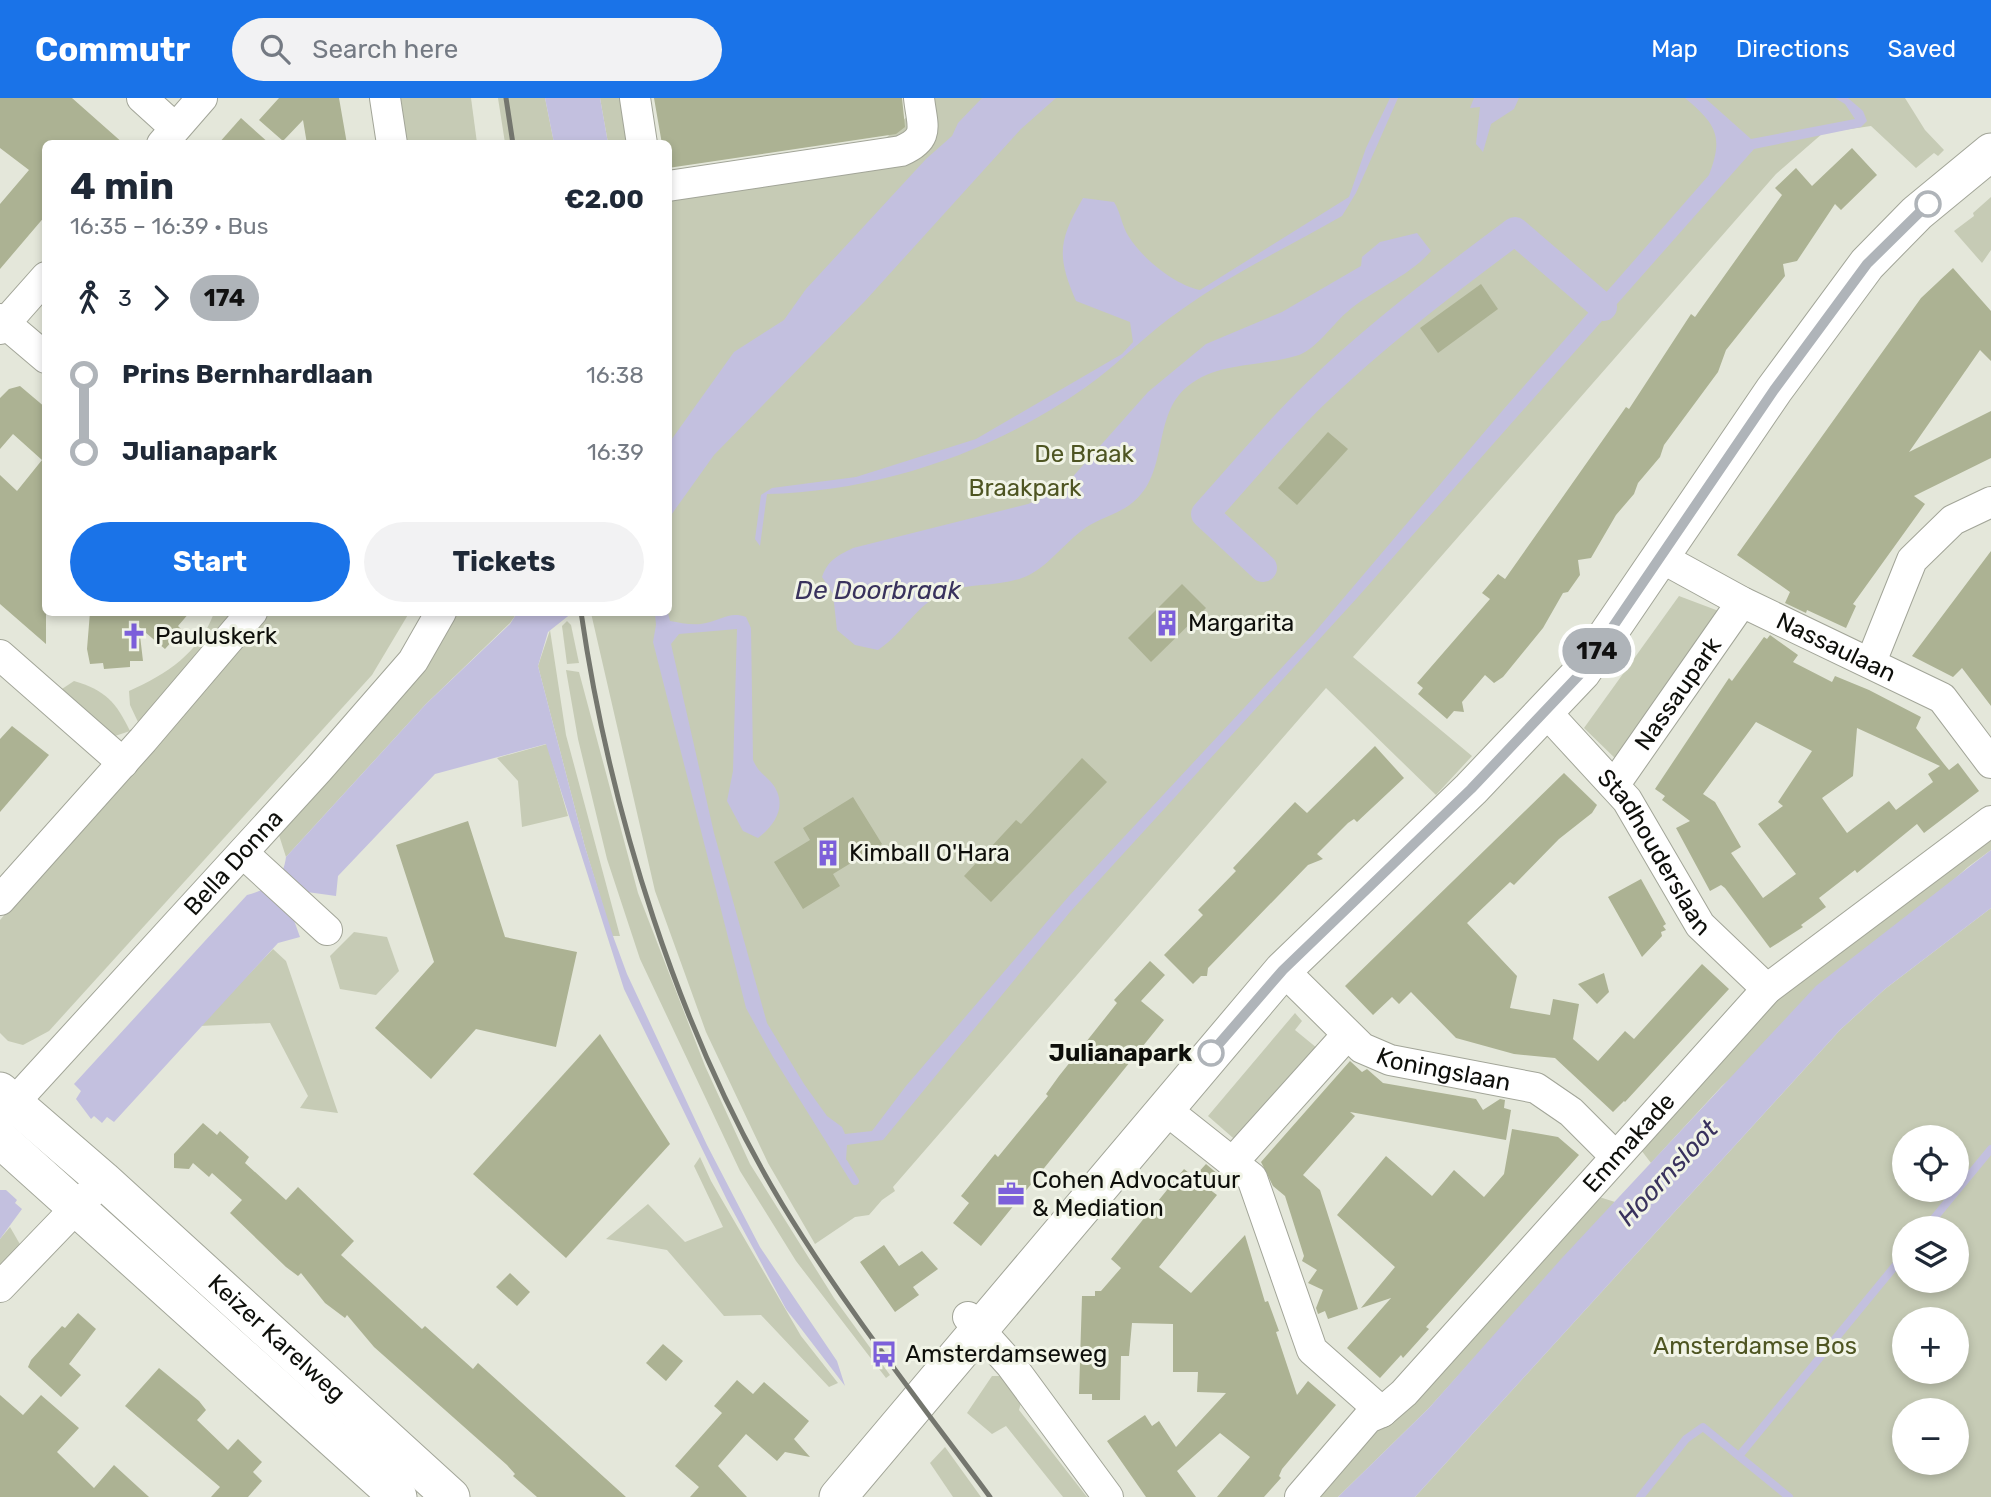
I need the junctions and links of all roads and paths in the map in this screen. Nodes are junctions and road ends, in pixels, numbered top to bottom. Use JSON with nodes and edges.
{"nodes":[{"id":1,"x":142,"y":98,"type":"edge"},
{"id":2,"x":202,"y":98,"type":"edge"},
{"id":3,"x":385,"y":98,"type":"edge"},
{"id":4,"x":635,"y":98,"type":"edge"},
{"id":5,"x":919,"y":98,"type":"edge"},
{"id":6,"x":169,"y":136,"type":"edge"},
{"id":7,"x":391,"y":140,"type":"edge"},
{"id":8,"x":641,"y":140,"type":"edge"},
{"id":9,"x":1991,"y":152,"type":"edge"},
{"id":10,"x":672,"y":185,"type":"edge"},
{"id":11,"x":42,"y":281,"type":"edge"},
{"id":12,"x":2,"y":324,"type":"edge"},
{"id":13,"x":42,"y":355,"type":"edge"},
{"id":14,"x":1991,"y":502,"type":"edge"},
{"id":15,"x":1660,"y":557,"type":"junction"},
{"id":16,"x":1742,"y":602,"type":"junction"},
{"id":17,"x":248,"y":616,"type":"edge"},
{"id":18,"x":439,"y":616,"type":"edge"},
{"id":19,"x":0,"y":655,"type":"edge"},
{"id":20,"x":1871,"y":663,"type":"junction"},
{"id":21,"x":1546,"y":712,"type":"junction"},
{"id":22,"x":123,"y":763,"type":"junction"},
{"id":23,"x":1991,"y":763,"type":"edge"},
{"id":24,"x":1615,"y":784,"type":"junction"},
{"id":25,"x":1991,"y":821,"type":"edge"},
{"id":26,"x":243,"y":853,"type":"junction"},
{"id":27,"x":0,"y":900,"type":"edge"},
{"id":28,"x":319,"y":923,"type":"dead end"},
{"id":29,"x":1283,"y":970,"type":"junction"},
{"id":30,"x":1767,"y":989,"type":"junction"},
{"id":31,"x":1347,"y":1035,"type":"junction"},
{"id":32,"x":5,"y":1104,"type":"edge"},
{"id":33,"x":1165,"y":1110,"type":"junction"},
{"id":34,"x":0,"y":1139,"type":"edge"},
{"id":35,"x":1614,"y":1155,"type":"junction"},
{"id":36,"x":1232,"y":1163,"type":"junction"},
{"id":37,"x":103,"y":1180,"type":"junction"},
{"id":38,"x":76,"y":1206,"type":"junction"},
{"id":39,"x":0,"y":1287,"type":"edge"},
{"id":40,"x":975,"y":1323,"type":"junction"},
{"id":41,"x":1382,"y":1412,"type":"junction"},
{"id":42,"x":398,"y":1497,"type":"edge"},
{"id":43,"x":451,"y":1497,"type":"edge"},
{"id":44,"x":838,"y":1497,"type":"edge"},
{"id":45,"x":1108,"y":1497,"type":"edge"},
{"id":46,"x":1300,"y":1497,"type":"edge"}],
"edges":[{"from":1,"to":6,"type":"street"},
{"from":2,"to":6,"type":"street"},
{"from":3,"to":7,"type":"street"},
{"from":4,"to":8,"type":"street"},
{"from":5,"to":10,"type":"street"},
{"from":9,"to":15,"type":"main road"},
{"from":11,"to":12,"type":"street"},
{"from":12,"to":13,"type":"street"},
{"from":14,"to":20,"type":"street"},
{"from":15,"to":16,"type":"street","name":"Nassaulaan"},
{"from":15,"to":21,"type":"main road"},
{"from":16,"to":20,"type":"street","name":"Nassaulaan"},
{"from":16,"to":24,"type":"street","name":"Nassaupark"},
{"from":17,"to":22,"type":"street"},
{"from":18,"to":26,"type":"street","name":"Bella Donna"},
{"from":19,"to":22,"type":"street"},
{"from":20,"to":23,"type":"street","name":"Nassaulaan"},
{"from":21,"to":24,"type":"street","name":"Stadhouderslaan"},
{"from":21,"to":29,"type":"main road"},
{"from":22,"to":27,"type":"street"},
{"from":24,"to":30,"type":"street","name":"Stadhouderslaan"},
{"from":25,"to":30,"type":"street","name":"Emmakade"},
{"from":26,"to":28,"type":"street"},
{"from":26,"to":32,"type":"street","name":"Bella Donna"},
{"from":29,"to":31,"type":"street","name":"Koningslaan"},
{"from":29,"to":33,"type":"main road"},
{"from":30,"to":35,"type":"street","name":"Emmakade"},
{"from":31,"to":35,"type":"street","name":"Koningslaan"},
{"from":31,"to":36,"type":"street"},
{"from":32,"to":37,"type":"main road","name":"Keizer Karelweg"},
{"from":33,"to":36,"type":"street"},
{"from":33,"to":40,"type":"main road"},
{"from":34,"to":38,"type":"main road","name":"Keizer Karelweg"},
{"from":35,"to":41,"type":"street","name":"Emmakade"},
{"from":36,"to":41,"type":"street"},
{"from":37,"to":38,"type":"street"},
{"from":37,"to":43,"type":"main road","name":"Keizer Karelweg"},
{"from":38,"to":39,"type":"street"},
{"from":38,"to":42,"type":"main road","name":"Keizer Karelweg"},
{"from":40,"to":44,"type":"main road"},
{"from":40,"to":45,"type":"street"},
{"from":41,"to":46,"type":"street","name":"Emmakade"}]}
